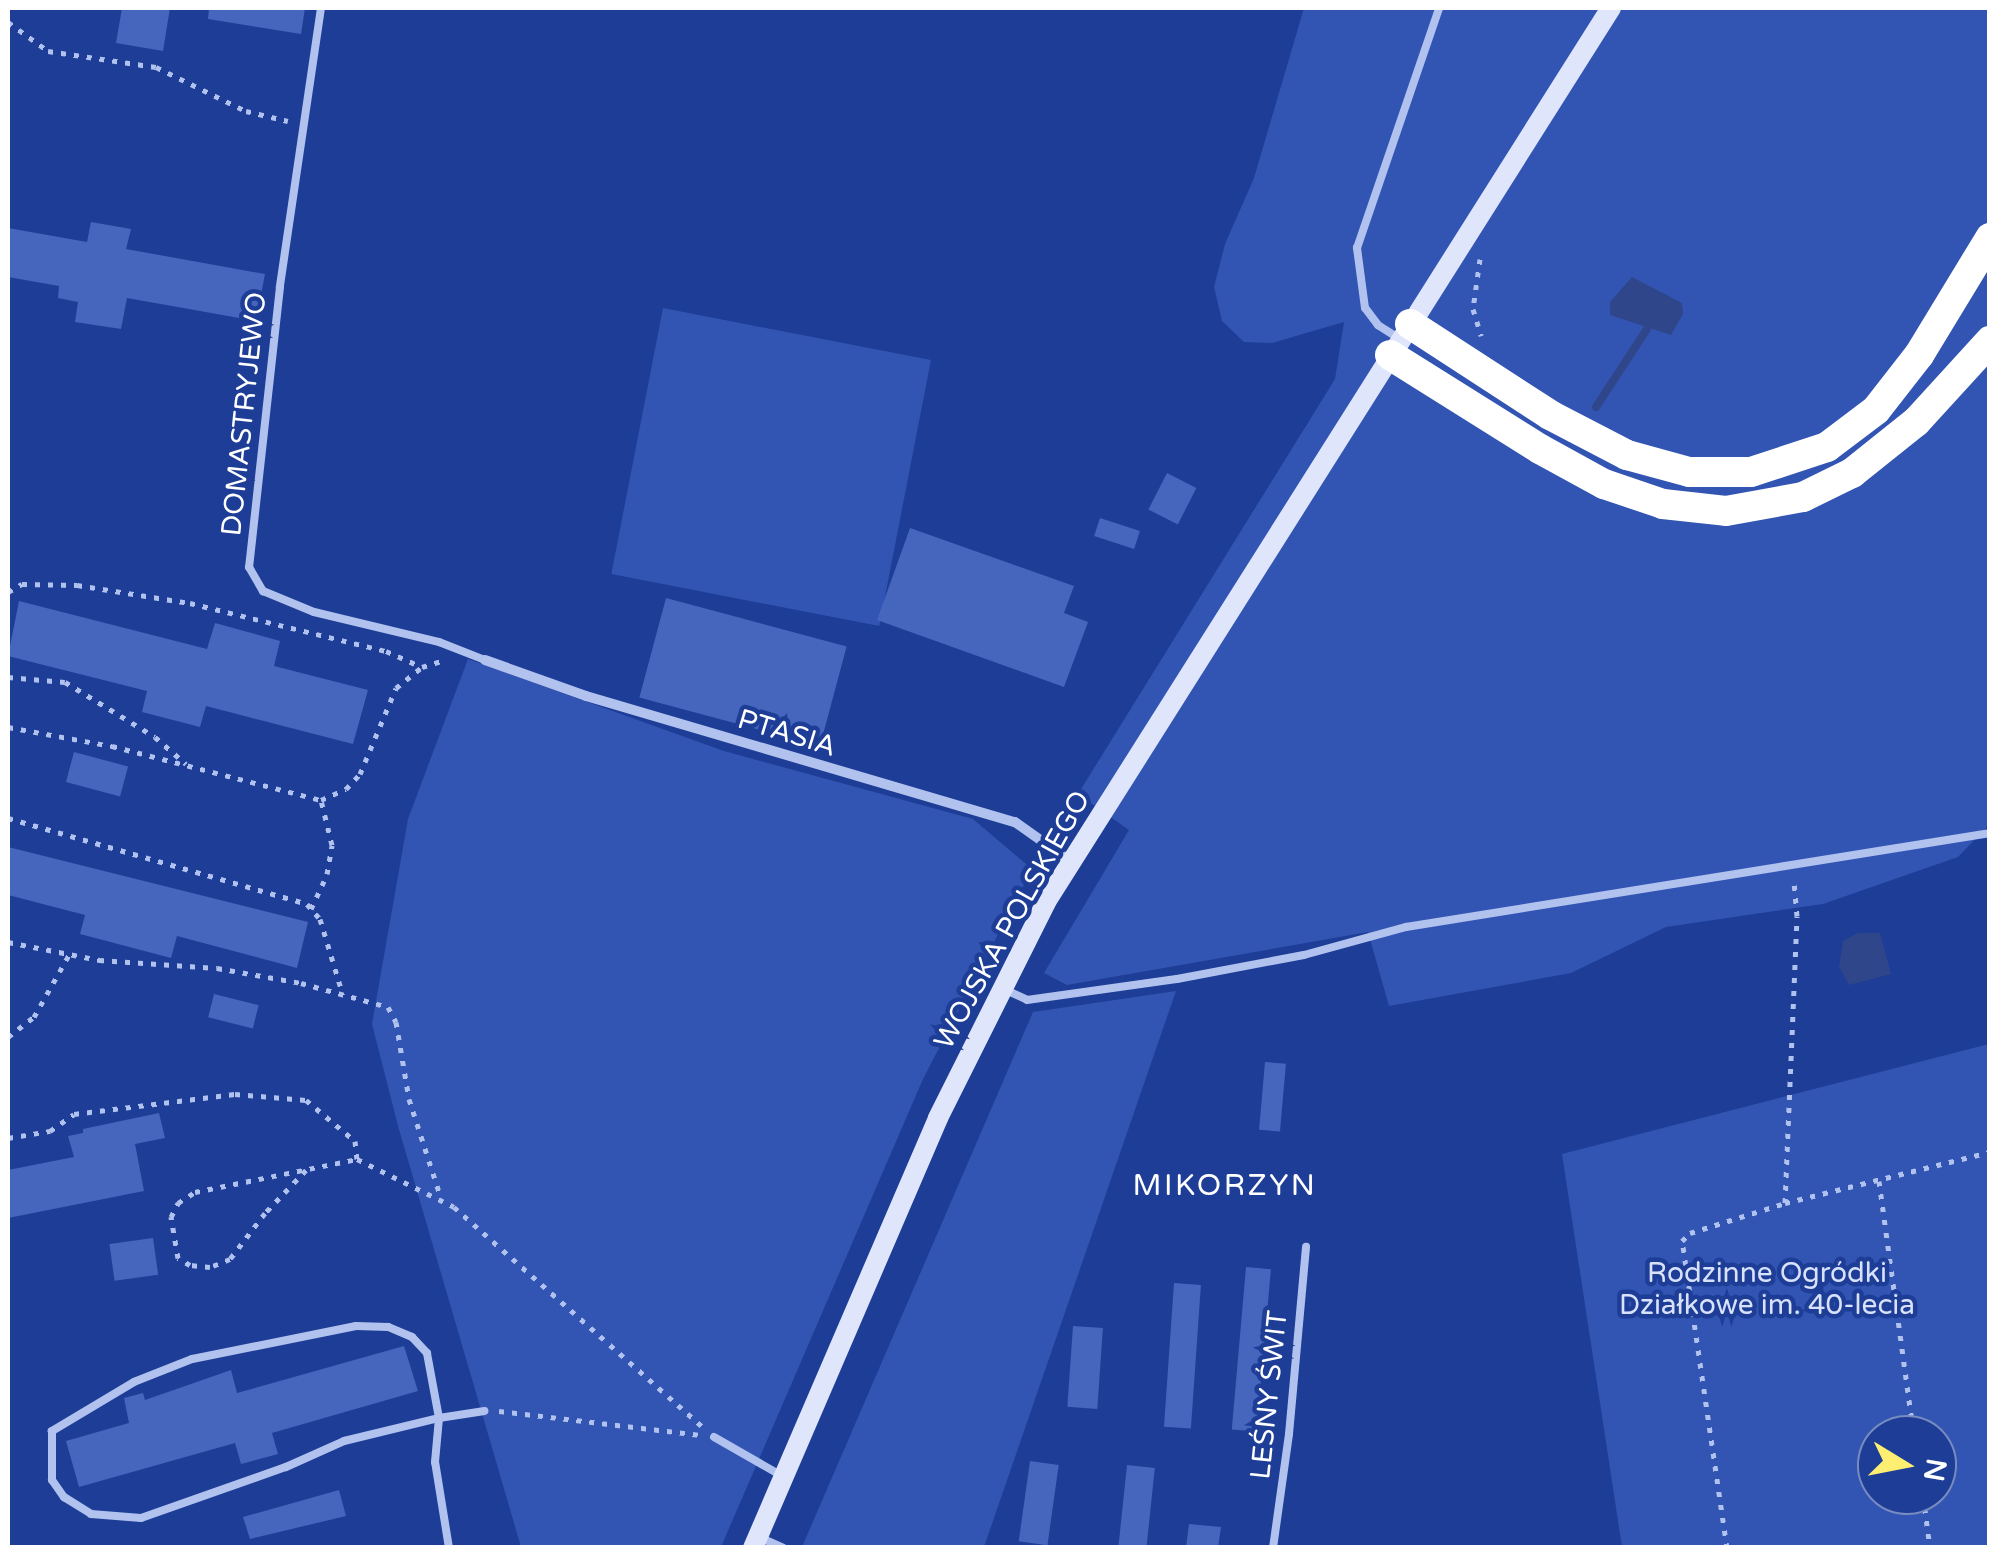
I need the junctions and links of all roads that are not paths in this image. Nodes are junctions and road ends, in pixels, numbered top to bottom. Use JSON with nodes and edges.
{"nodes":[{"id":1,"x":321,"y":8,"type":"edge"},
{"id":2,"x":1438,"y":8,"type":"edge"},
{"id":3,"x":1611,"y":8,"type":"edge"},
{"id":4,"x":1990,"y":238,"type":"edge"},
{"id":5,"x":1400,"y":339,"type":"junction"},
{"id":6,"x":1990,"y":341,"type":"edge"},
{"id":7,"x":485,"y":660,"type":"joint"},
{"id":8,"x":1990,"y":833,"type":"edge"},
{"id":9,"x":1070,"y":861,"type":"junction"},
{"id":10,"x":1000,"y":987,"type":"junction"},
{"id":11,"x":1306,"y":1247,"type":"dead end"},
{"id":12,"x":484,"y":1411,"type":"road end"},
{"id":13,"x":439,"y":1418,"type":"junction"},
{"id":14,"x":714,"y":1437,"type":"road end"},
{"id":15,"x":782,"y":1476,"type":"junction"},
{"id":16,"x":755,"y":1542,"type":"edge"},
{"id":17,"x":449,"y":1548,"type":"edge"},
{"id":18,"x":783,"y":1548,"type":"edge"},
{"id":19,"x":1273,"y":1548,"type":"edge"}],
"edges":[{"from":1,"to":7,"type":"lane","name":"DOMASTRYJEWO"},
{"from":2,"to":5,"type":"lane"},
{"from":3,"to":5,"type":"street","name":"WOJSKA POLSKIEGO"},
{"from":4,"to":5,"type":"highway"},
{"from":5,"to":6,"type":"highway"},
{"from":5,"to":9,"type":"street","name":"WOJSKA POLSKIEGO"},
{"from":7,"to":9,"type":"street","name":"PTASIA"},
{"from":8,"to":10,"type":"lane"},
{"from":9,"to":10,"type":"street","name":"WOJSKA POLSKIEGO"},
{"from":10,"to":15,"type":"street","name":"WOJSKA POLSKIEGO"},
{"from":11,"to":19,"type":"lane","name":"LEŚNY ŚWIT"},
{"from":12,"to":13,"type":"lane"},
{"from":13,"to":13,"type":"lane"},
{"from":13,"to":17,"type":"lane"},
{"from":14,"to":15,"type":"lane"},
{"from":15,"to":16,"type":"street","name":"WOJSKA POLSKIEGO"},
{"from":16,"to":18,"type":"lane"}]}
